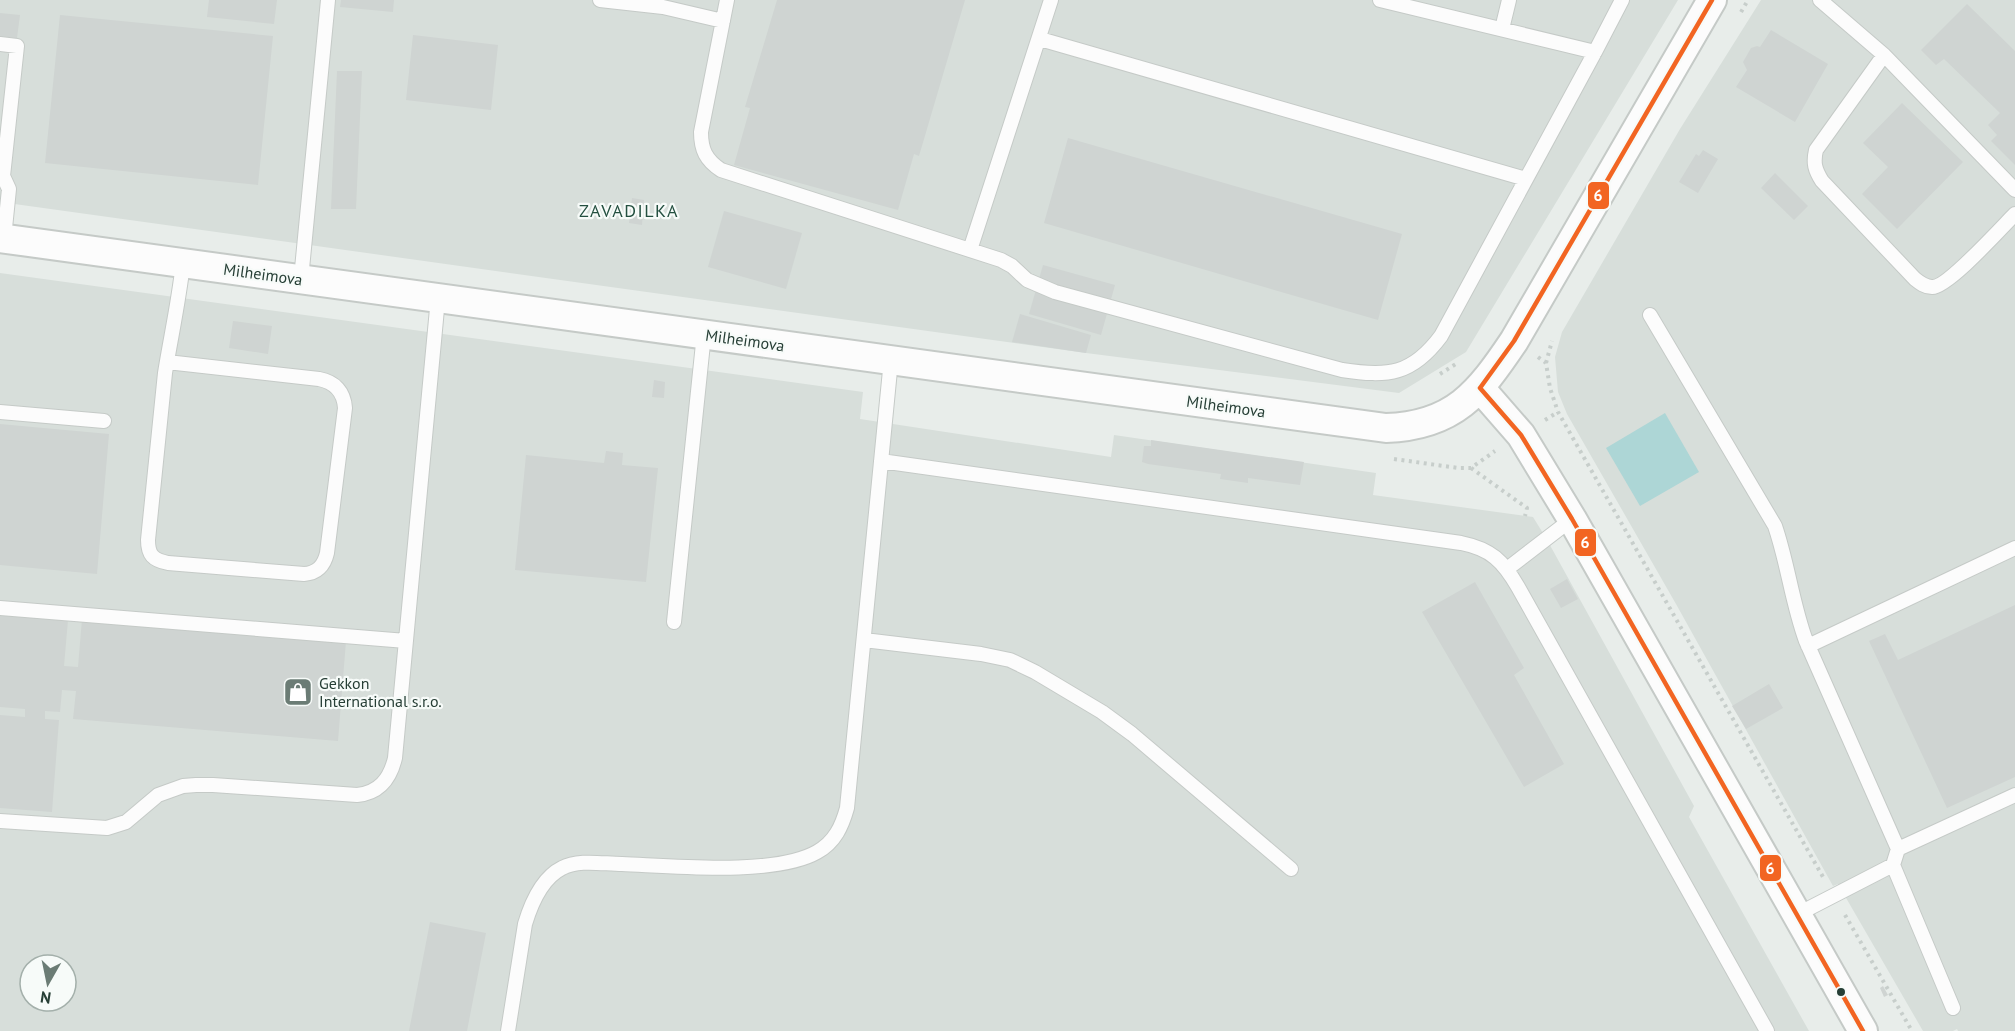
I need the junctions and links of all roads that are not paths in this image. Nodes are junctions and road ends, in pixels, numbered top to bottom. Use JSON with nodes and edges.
{"nodes":[{"id":1,"x":328,"y":0,"type":"edge"},
{"id":2,"x":600,"y":0,"type":"edge"},
{"id":3,"x":727,"y":0,"type":"edge"},
{"id":4,"x":1051,"y":0,"type":"edge"},
{"id":5,"x":1380,"y":0,"type":"edge"},
{"id":6,"x":1509,"y":0,"type":"edge"},
{"id":7,"x":1622,"y":0,"type":"edge"},
{"id":8,"x":1713,"y":0,"type":"edge"},
{"id":9,"x":1820,"y":0,"type":"edge"},
{"id":10,"x":723,"y":21,"type":"junction"},
{"id":11,"x":1502,"y":29,"type":"junction"},
{"id":12,"x":1040,"y":39,"type":"junction"},
{"id":13,"x":0,"y":44,"type":"edge"},
{"id":14,"x":1596,"y":52,"type":"junction"},
{"id":15,"x":1884,"y":56,"type":"junction"},
{"id":16,"x":2,"y":176,"type":"edge"},
{"id":17,"x":1526,"y":179,"type":"junction"},
{"id":18,"x":2015,"y":190,"type":"edge"},
{"id":19,"x":2015,"y":214,"type":"edge"},
{"id":20,"x":2,"y":238,"type":"edge"},
{"id":21,"x":970,"y":250,"type":"junction"},
{"id":22,"x":183,"y":263,"type":"junction"},
{"id":23,"x":300,"y":279,"type":"junction"},
{"id":24,"x":438,"y":298,"type":"junction"},
{"id":25,"x":1650,"y":315,"type":"dead end"},
{"id":26,"x":704,"y":334,"type":"junction"},
{"id":27,"x":891,"y":360,"type":"junction"},
{"id":28,"x":167,"y":362,"type":"junction"},
{"id":29,"x":1480,"y":388,"type":"junction"},
{"id":30,"x":0,"y":412,"type":"edge"},
{"id":31,"x":104,"y":421,"type":"dead end"},
{"id":32,"x":881,"y":461,"type":"junction"},
{"id":33,"x":1572,"y":519,"type":"junction"},
{"id":34,"x":2015,"y":548,"type":"edge"},
{"id":35,"x":1507,"y":569,"type":"junction"},
{"id":36,"x":0,"y":608,"type":"edge"},
{"id":37,"x":675,"y":622,"type":"dead end"},
{"id":38,"x":864,"y":640,"type":"junction"},
{"id":39,"x":406,"y":641,"type":"junction"},
{"id":40,"x":1808,"y":646,"type":"junction"},
{"id":41,"x":2015,"y":795,"type":"edge"},
{"id":42,"x":0,"y":821,"type":"edge"},
{"id":43,"x":1898,"y":849,"type":"junction"},
{"id":44,"x":1893,"y":865,"type":"junction"},
{"id":45,"x":1291,"y":869,"type":"dead end"},
{"id":46,"x":1796,"y":915,"type":"junction"},
{"id":47,"x":1953,"y":1008,"type":"dead end"},
{"id":48,"x":508,"y":1031,"type":"edge"},
{"id":49,"x":1767,"y":1031,"type":"edge"},
{"id":50,"x":1863,"y":1031,"type":"edge"}],
"edges":[{"from":1,"to":23,"type":"lane"},
{"from":2,"to":10,"type":"lane"},
{"from":3,"to":10,"type":"lane"},
{"from":4,"to":12,"type":"lane"},
{"from":5,"to":11,"type":"lane"},
{"from":6,"to":11,"type":"lane"},
{"from":7,"to":14,"type":"lane"},
{"from":8,"to":29,"type":"street","name":"Milheimova"},
{"from":9,"to":15,"type":"lane"},
{"from":10,"to":21,"type":"lane"},
{"from":11,"to":14,"type":"lane"},
{"from":12,"to":17,"type":"lane"},
{"from":12,"to":21,"type":"lane"},
{"from":13,"to":16,"type":"lane"},
{"from":14,"to":17,"type":"lane"},
{"from":15,"to":18,"type":"lane"},
{"from":15,"to":19,"type":"lane"},
{"from":16,"to":20,"type":"lane"},
{"from":17,"to":21,"type":"lane"},
{"from":20,"to":22,"type":"street","name":"Milheimova"},
{"from":22,"to":23,"type":"street","name":"Milheimova"},
{"from":22,"to":28,"type":"lane"},
{"from":23,"to":24,"type":"street","name":"Milheimova"},
{"from":24,"to":26,"type":"street","name":"Milheimova"},
{"from":24,"to":39,"type":"lane"},
{"from":25,"to":40,"type":"lane"},
{"from":26,"to":27,"type":"street","name":"Milheimova"},
{"from":26,"to":37,"type":"lane"},
{"from":27,"to":29,"type":"street","name":"Milheimova"},
{"from":27,"to":32,"type":"lane"},
{"from":28,"to":28,"type":"lane"},
{"from":29,"to":33,"type":"street"},
{"from":30,"to":31,"type":"lane"},
{"from":32,"to":35,"type":"lane"},
{"from":32,"to":38,"type":"lane"},
{"from":33,"to":35,"type":"lane"},
{"from":33,"to":46,"type":"street"},
{"from":34,"to":40,"type":"lane"},
{"from":35,"to":49,"type":"lane"},
{"from":36,"to":39,"type":"lane"},
{"from":38,"to":45,"type":"lane"},
{"from":38,"to":48,"type":"lane"},
{"from":39,"to":42,"type":"lane"},
{"from":40,"to":43,"type":"lane"},
{"from":41,"to":43,"type":"lane"},
{"from":43,"to":44,"type":"lane"},
{"from":44,"to":46,"type":"lane"},
{"from":44,"to":47,"type":"lane"},
{"from":46,"to":50,"type":"street"}]}
